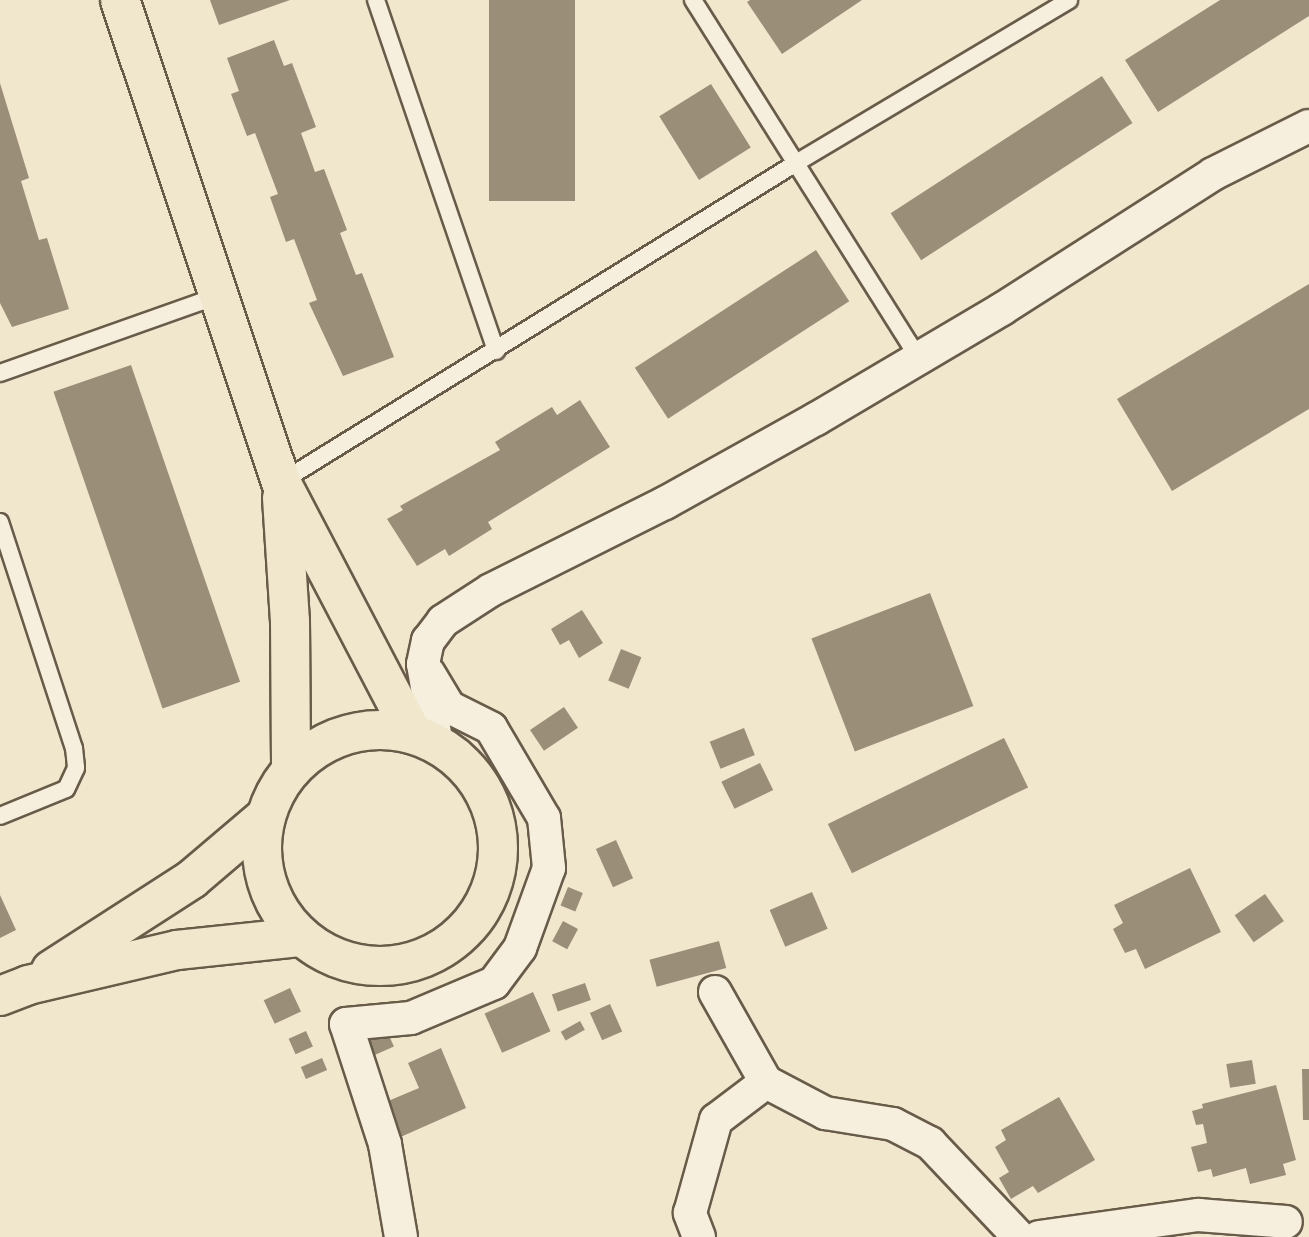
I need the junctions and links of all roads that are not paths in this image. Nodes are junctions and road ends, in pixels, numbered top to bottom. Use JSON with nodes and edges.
{"nodes":[{"id":1,"x":120,"y":0,"type":"edge"},
{"id":2,"x":376,"y":0,"type":"edge"},
{"id":3,"x":694,"y":0,"type":"edge"},
{"id":4,"x":1069,"y":0,"type":"edge"},
{"id":5,"x":1309,"y":126,"type":"edge"},
{"id":6,"x":796,"y":163,"type":"junction"},
{"id":7,"x":217,"y":296,"type":"junction"},
{"id":8,"x":496,"y":351,"type":"junction"},
{"id":9,"x":917,"y":356,"type":"junction"},
{"id":10,"x":0,"y":373,"type":"edge"},
{"id":11,"x":281,"y":482,"type":"junction"},
{"id":12,"x":0,"y":522,"type":"edge"},
{"id":13,"x":424,"y":664,"type":"junction"},
{"id":14,"x":425,"y":740,"type":"junction"},
{"id":15,"x":291,"y":770,"type":"junction"},
{"id":16,"x":0,"y":816,"type":"edge"},
{"id":17,"x":266,"y":816,"type":"junction"},
{"id":18,"x":301,"y":937,"type":"junction"},
{"id":19,"x":14,"y":990,"type":"edge"},
{"id":20,"x":715,"y":992,"type":"dead end"},
{"id":21,"x":766,"y":1082,"type":"junction"},
{"id":22,"x":1286,"y":1222,"type":"dead end"},
{"id":23,"x":401,"y":1237,"type":"edge"},
{"id":24,"x":699,"y":1237,"type":"edge"},
{"id":25,"x":1019,"y":1237,"type":"edge"},
{"id":26,"x":1039,"y":1237,"type":"edge"}],
"edges":[{"from":1,"to":7,"type":"main road"},
{"from":2,"to":8,"type":"lane"},
{"from":3,"to":6,"type":"lane"},
{"from":4,"to":6,"type":"lane"},
{"from":5,"to":9,"type":"street"},
{"from":6,"to":8,"type":"lane"},
{"from":6,"to":9,"type":"lane"},
{"from":7,"to":10,"type":"lane"},
{"from":7,"to":11,"type":"main road"},
{"from":8,"to":11,"type":"lane"},
{"from":9,"to":13,"type":"street"},
{"from":11,"to":14,"type":"main road"},
{"from":11,"to":15,"type":"main road"},
{"from":12,"to":16,"type":"lane"},
{"from":13,"to":14,"type":"street"},
{"from":13,"to":23,"type":"street"},
{"from":14,"to":15,"type":"main road"},
{"from":14,"to":18,"type":"main road"},
{"from":15,"to":17,"type":"main road"},
{"from":17,"to":18,"type":"main road"},
{"from":17,"to":19,"type":"main road"},
{"from":18,"to":19,"type":"main road"},
{"from":20,"to":21,"type":"street"},
{"from":21,"to":24,"type":"street"},
{"from":21,"to":25,"type":"street"},
{"from":22,"to":26,"type":"street"}]}
